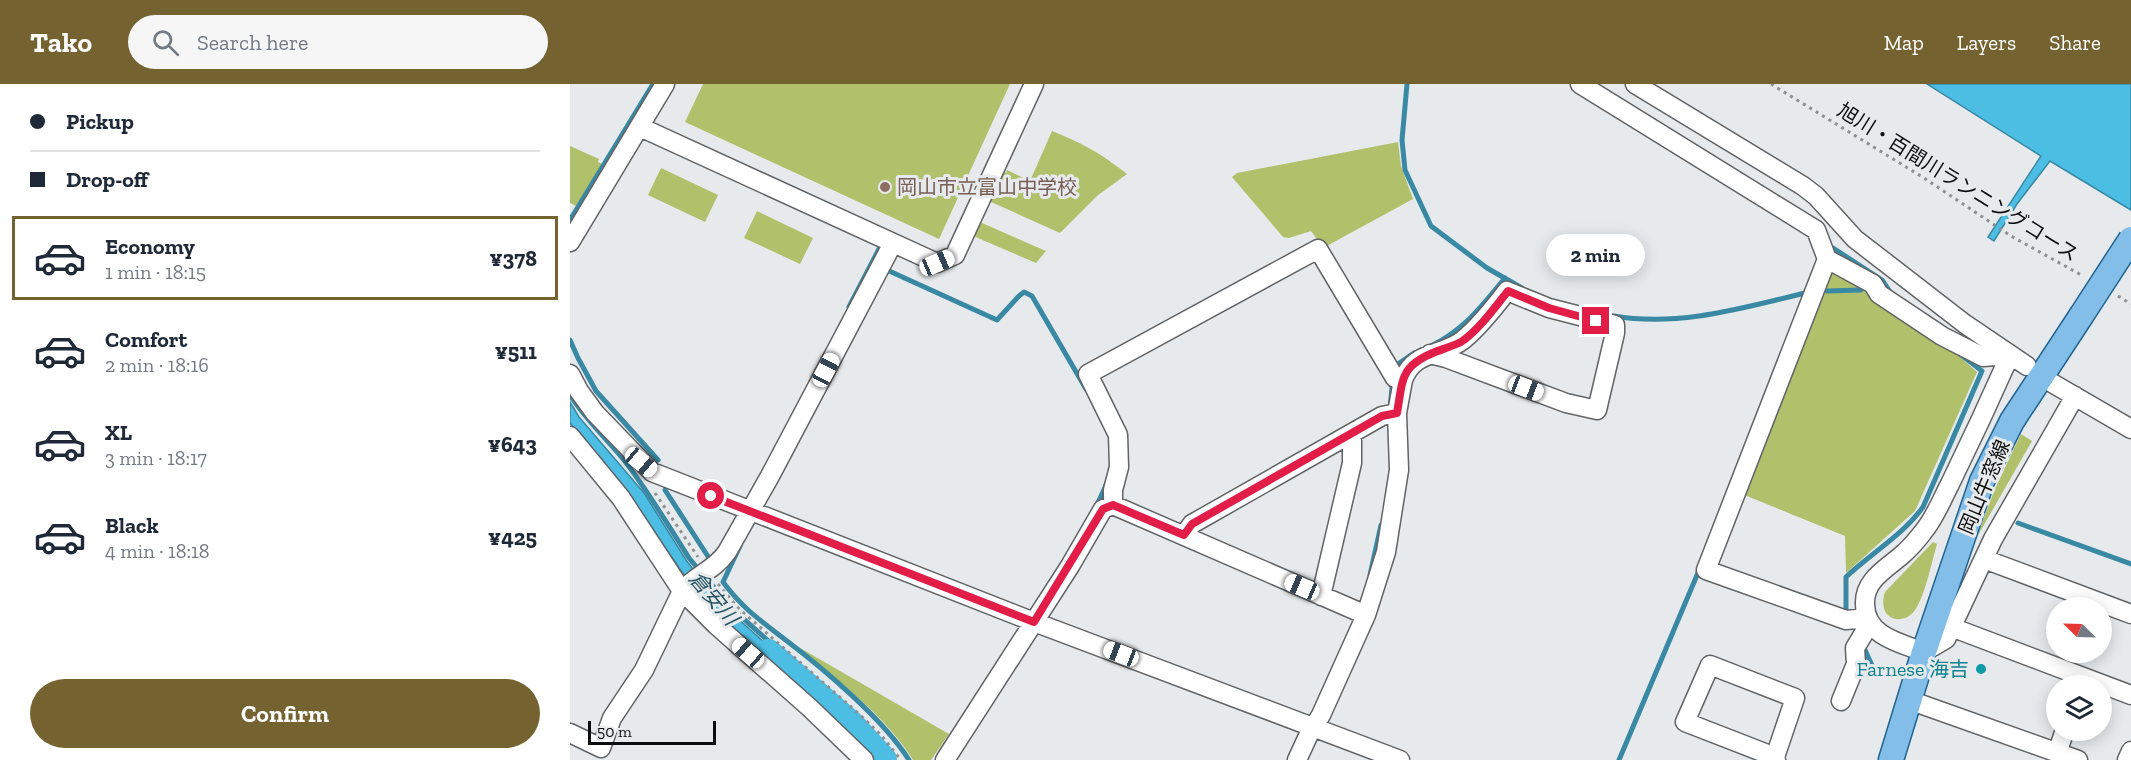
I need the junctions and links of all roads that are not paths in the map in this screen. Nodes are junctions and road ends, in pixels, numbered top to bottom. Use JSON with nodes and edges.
{"nodes":[{"id":1,"x":665,"y":84,"type":"edge"},
{"id":2,"x":1034,"y":84,"type":"edge"},
{"id":3,"x":1580,"y":84,"type":"edge"},
{"id":4,"x":1635,"y":84,"type":"edge"},
{"id":5,"x":640,"y":127,"type":"junction"},
{"id":6,"x":2131,"y":239,"type":"edge"},
{"id":7,"x":570,"y":242,"type":"edge"},
{"id":8,"x":893,"y":243,"type":"junction"},
{"id":9,"x":1827,"y":259,"type":"junction"},
{"id":10,"x":1430,"y":354,"type":"junction"},
{"id":11,"x":2010,"y":355,"type":"junction"},
{"id":12,"x":2027,"y":366,"type":"dead end"},
{"id":13,"x":570,"y":374,"type":"edge"},
{"id":14,"x":1403,"y":380,"type":"junction"},
{"id":15,"x":2052,"y":383,"type":"dead end"},
{"id":16,"x":2075,"y":396,"type":"junction"},
{"id":17,"x":1392,"y":414,"type":"junction"},
{"id":18,"x":2131,"y":429,"type":"edge"},
{"id":19,"x":1352,"y":433,"type":"junction"},
{"id":20,"x":570,"y":436,"type":"edge"},
{"id":21,"x":1113,"y":505,"type":"junction"},
{"id":22,"x":750,"y":512,"type":"junction"},
{"id":23,"x":1184,"y":535,"type":"junction"},
{"id":24,"x":1984,"y":559,"type":"junction"},
{"id":25,"x":684,"y":589,"type":"junction"},
{"id":26,"x":1321,"y":596,"type":"junction"},
{"id":27,"x":2131,"y":614,"type":"edge"},
{"id":28,"x":1366,"y":615,"type":"junction"},
{"id":29,"x":1869,"y":620,"type":"junction"},
{"id":30,"x":1034,"y":622,"type":"junction"},
{"id":31,"x":1951,"y":627,"type":"junction"},
{"id":32,"x":1924,"y":652,"type":"junction"},
{"id":33,"x":2067,"y":675,"type":"edge"},
{"id":34,"x":2112,"y":690,"type":"edge"},
{"id":35,"x":2131,"y":695,"type":"edge"},
{"id":36,"x":1909,"y":700,"type":"junction"},
{"id":37,"x":1841,"y":701,"type":"dead end"},
{"id":38,"x":1315,"y":728,"type":"junction"},
{"id":39,"x":570,"y":733,"type":"edge"},
{"id":40,"x":2062,"y":741,"type":"edge"},
{"id":41,"x":2131,"y":751,"type":"edge"},
{"id":42,"x":2057,"y":753,"type":"junction"},
{"id":43,"x":1776,"y":759,"type":"edge"},
{"id":44,"x":864,"y":760,"type":"edge"},
{"id":45,"x":945,"y":760,"type":"edge"},
{"id":46,"x":1297,"y":760,"type":"edge"},
{"id":47,"x":1400,"y":760,"type":"edge"},
{"id":48,"x":1891,"y":760,"type":"edge"},
{"id":49,"x":2078,"y":760,"type":"edge"},
{"id":50,"x":2127,"y":760,"type":"edge"}],
"edges":[{"from":1,"to":5,"type":"street"},
{"from":2,"to":8,"type":"street"},
{"from":3,"to":9,"type":"street"},
{"from":4,"to":11,"type":"street"},
{"from":5,"to":7,"type":"street"},
{"from":5,"to":8,"type":"street"},
{"from":6,"to":32,"type":"main road","name":"岡山牛窓線","bridge":true},
{"from":8,"to":22,"type":"street"},
{"from":9,"to":11,"type":"street"},
{"from":9,"to":29,"type":"street"},
{"from":10,"to":10,"type":"street"},
{"from":10,"to":14,"type":"street"},
{"from":11,"to":12,"type":"street"},
{"from":11,"to":29,"type":"street"},
{"from":13,"to":22,"type":"street"},
{"from":14,"to":17,"type":"street"},
{"from":14,"to":21,"type":"street"},
{"from":15,"to":16,"type":"street"},
{"from":16,"to":18,"type":"street"},
{"from":16,"to":24,"type":"street"},
{"from":17,"to":19,"type":"street"},
{"from":17,"to":28,"type":"street"},
{"from":19,"to":23,"type":"street"},
{"from":19,"to":26,"type":"street"},
{"from":20,"to":25,"type":"street"},
{"from":21,"to":23,"type":"street"},
{"from":21,"to":30,"type":"street"},
{"from":22,"to":25,"type":"street"},
{"from":22,"to":30,"type":"street"},
{"from":23,"to":26,"type":"street"},
{"from":24,"to":27,"type":"street"},
{"from":24,"to":31,"type":"street"},
{"from":25,"to":39,"type":"street"},
{"from":25,"to":44,"type":"street"},
{"from":26,"to":28,"type":"street"},
{"from":28,"to":38,"type":"street"},
{"from":29,"to":32,"type":"street"},
{"from":29,"to":37,"type":"street"},
{"from":30,"to":38,"type":"street"},
{"from":30,"to":45,"type":"street"},
{"from":31,"to":32,"type":"street"},
{"from":31,"to":33,"type":"street"},
{"from":32,"to":36,"type":"main road","name":"岡山牛窓線"},
{"from":34,"to":35,"type":"street"},
{"from":36,"to":42,"type":"street"},
{"from":36,"to":48,"type":"main road","name":"岡山牛窓線"},
{"from":38,"to":46,"type":"street"},
{"from":38,"to":47,"type":"street"},
{"from":40,"to":42,"type":"street"},
{"from":41,"to":50,"type":"street"},
{"from":42,"to":49,"type":"street"},
{"from":43,"to":43,"type":"street"}]}
